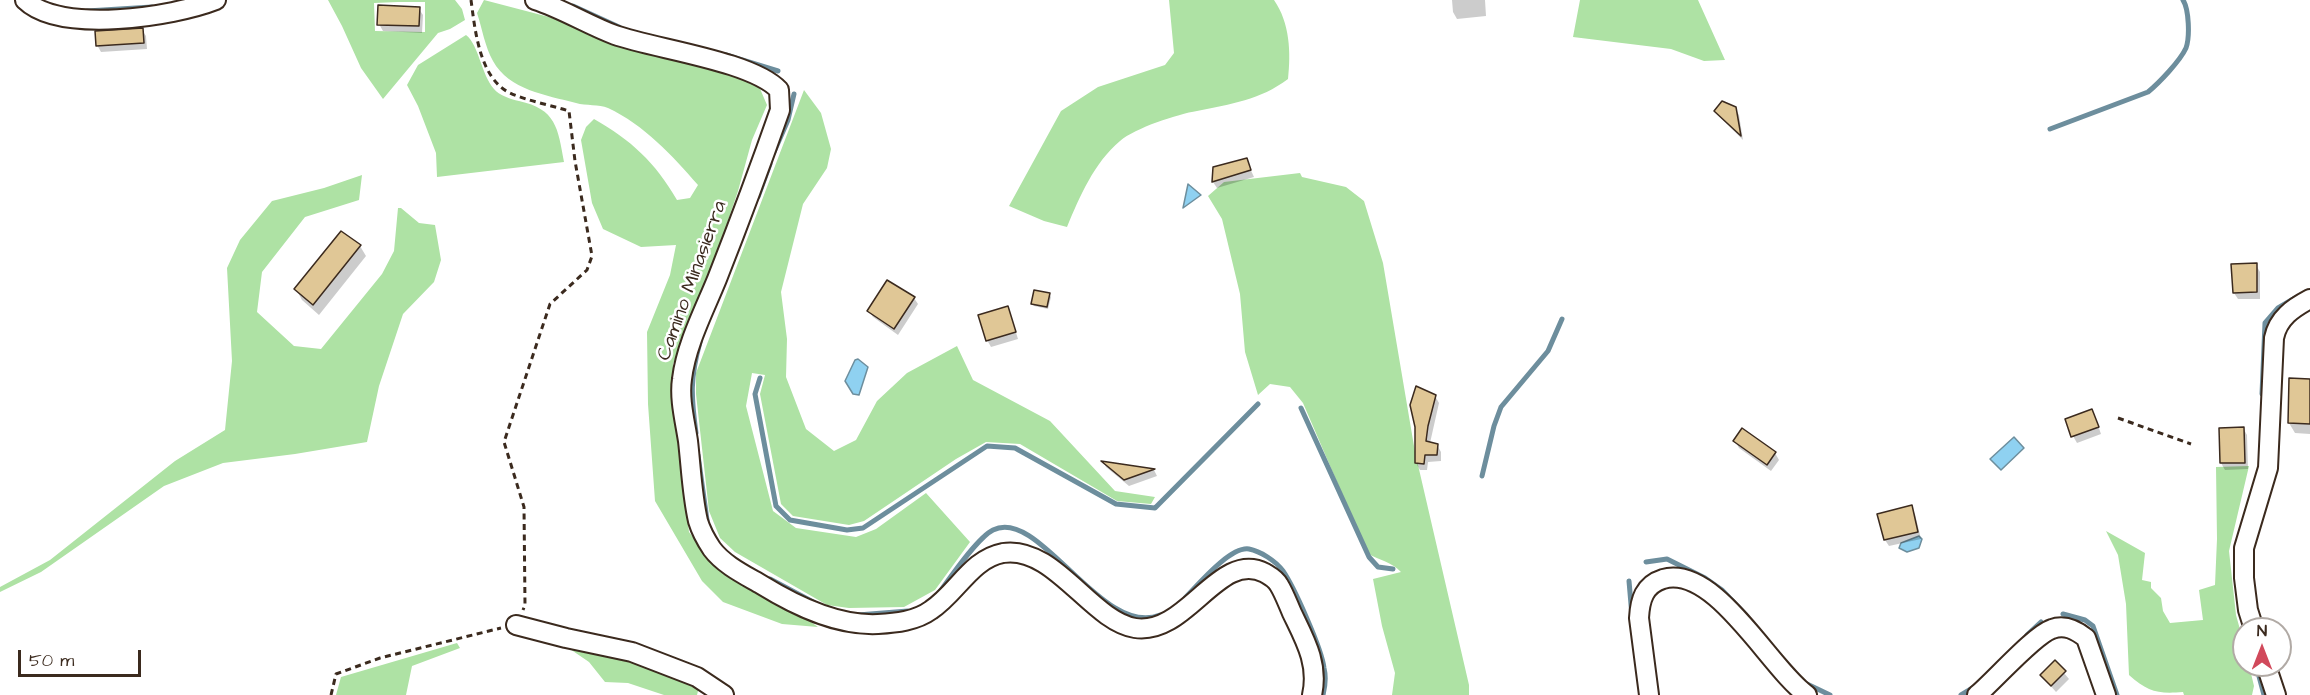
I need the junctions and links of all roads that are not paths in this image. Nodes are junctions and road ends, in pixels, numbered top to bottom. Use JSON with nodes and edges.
{"nodes":[{"id":1,"x":25,"y":0,"type":"edge"},
{"id":2,"x":216,"y":0,"type":"edge"},
{"id":3,"x":536,"y":0,"type":"edge"},
{"id":4,"x":2310,"y":299,"type":"edge"},
{"id":5,"x":2251,"y":617,"type":"edge"},
{"id":6,"x":516,"y":625,"type":"road end"},
{"id":7,"x":2270,"y":677,"type":"edge"},
{"id":8,"x":724,"y":695,"type":"edge"},
{"id":9,"x":1312,"y":695,"type":"edge"},
{"id":10,"x":1649,"y":695,"type":"edge"},
{"id":11,"x":1807,"y":695,"type":"edge"},
{"id":12,"x":1977,"y":695,"type":"edge"},
{"id":13,"x":2106,"y":695,"type":"edge"},
{"id":14,"x":2276,"y":695,"type":"edge"}],
"edges":[{"from":1,"to":2,"type":"street"},
{"from":3,"to":9,"type":"street","name":"Camino Minasierra"},
{"from":4,"to":5,"type":"street"},
{"from":6,"to":8,"type":"street"},
{"from":7,"to":14,"type":"street"},
{"from":10,"to":11,"type":"street"},
{"from":12,"to":13,"type":"street"}]}
